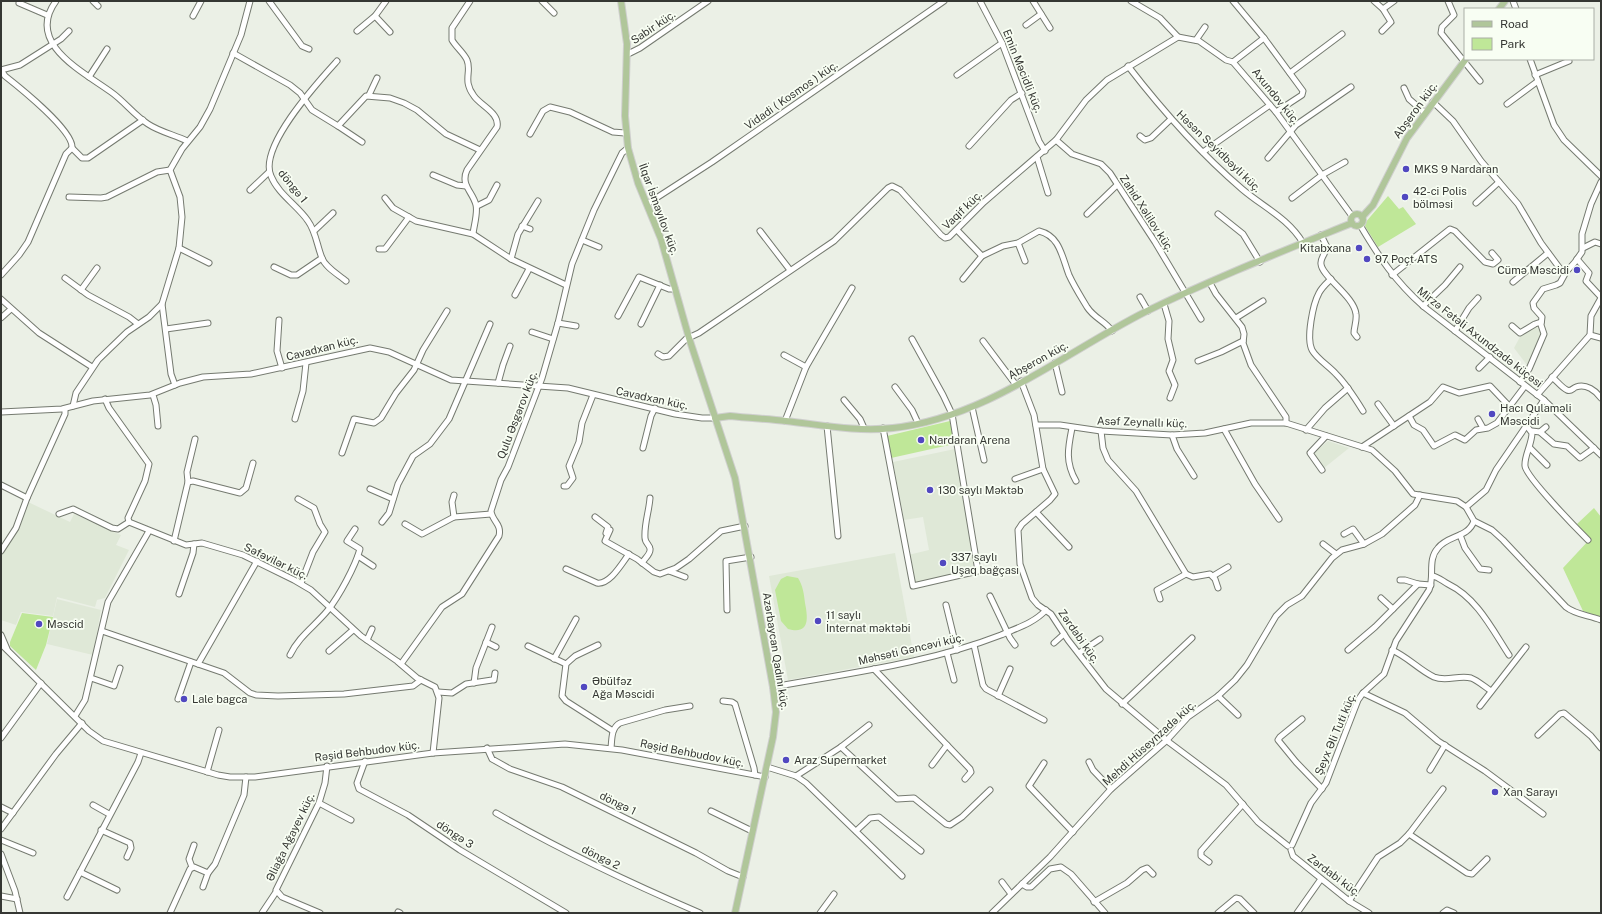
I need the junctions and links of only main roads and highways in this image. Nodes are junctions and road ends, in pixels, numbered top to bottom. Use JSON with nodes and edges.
{"nodes":[{"id":1,"x":621,"y":1,"type":"edge"},
{"id":2,"x":1464,"y":61,"type":"edge"},
{"id":3,"x":1362,"y":217,"type":"junction"},
{"id":4,"x":1352,"y":223,"type":"junction"},
{"id":5,"x":715,"y":418,"type":"junction"},
{"id":6,"x":735,"y":913,"type":"edge"}],
"edges":[{"from":1,"to":5,"type":"main road","name":"İlqar İsmayılov küç."},
{"from":2,"to":3,"type":"main road","name":"Abşeron küç."},
{"from":3,"to":4,"type":"main road"},
{"from":3,"to":4,"type":"main road"},
{"from":4,"to":5,"type":"main road","name":"Abşeron küç."},
{"from":5,"to":6,"type":"main road","name":"Azərbaycan Qadını küç."}]}
